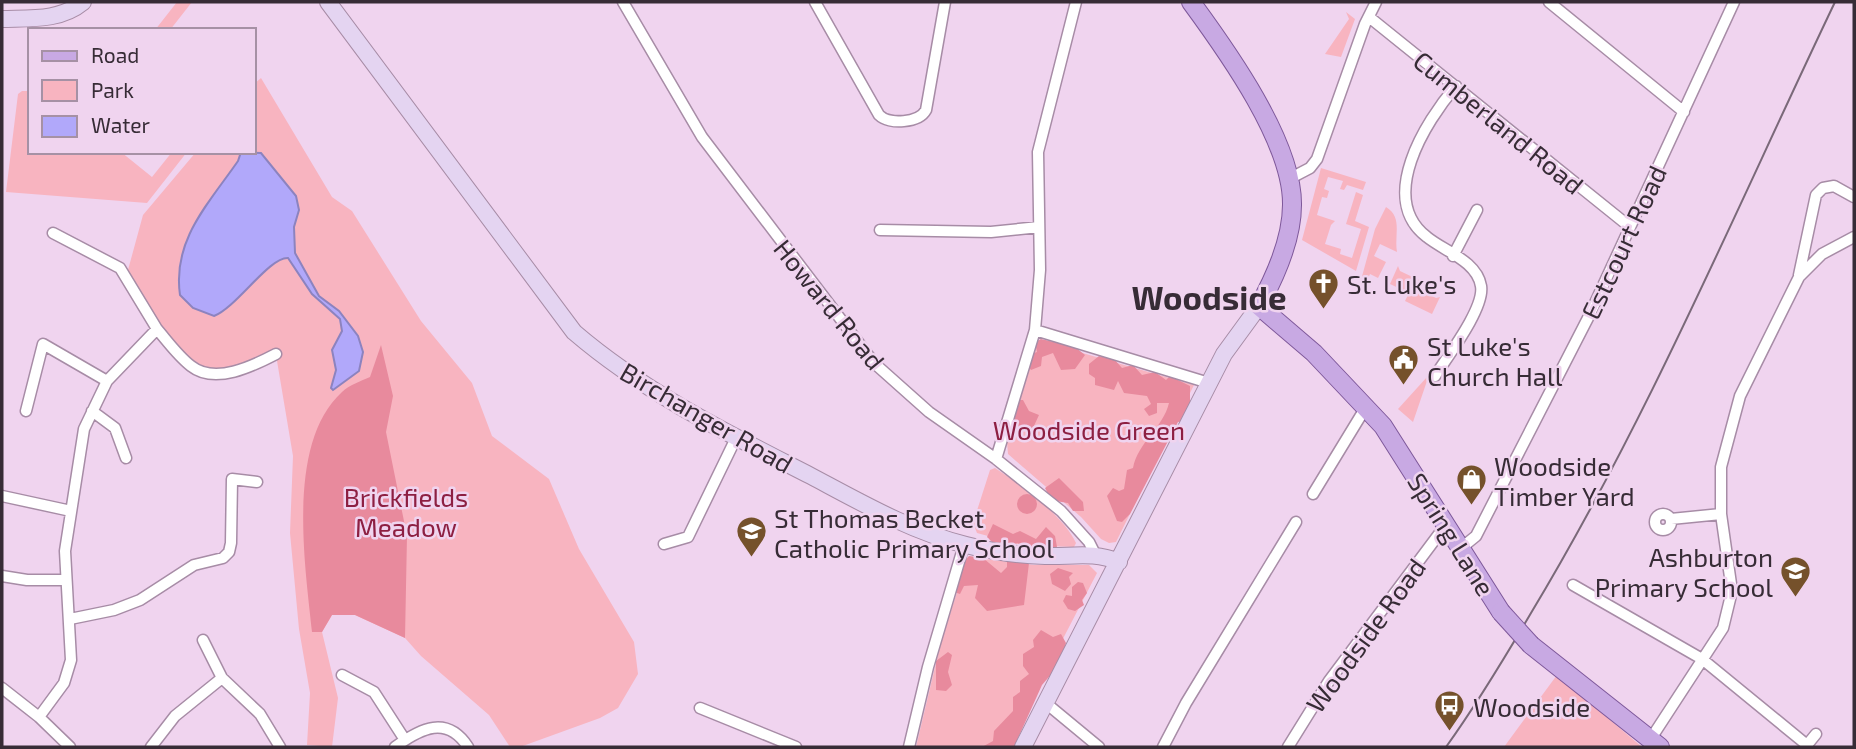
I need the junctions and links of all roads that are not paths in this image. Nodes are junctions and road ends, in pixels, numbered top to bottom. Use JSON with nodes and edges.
{"nodes":[{"id":1,"x":83,"y":2,"type":"edge"},
{"id":2,"x":328,"y":2,"type":"edge"},
{"id":3,"x":623,"y":2,"type":"edge"},
{"id":4,"x":815,"y":2,"type":"edge"},
{"id":5,"x":944,"y":2,"type":"edge"},
{"id":6,"x":1076,"y":2,"type":"edge"},
{"id":7,"x":1191,"y":2,"type":"edge"},
{"id":8,"x":1376,"y":2,"type":"edge"},
{"id":9,"x":1549,"y":2,"type":"edge"},
{"id":10,"x":1734,"y":2,"type":"edge"},
{"id":11,"x":1368,"y":17,"type":"junction"},
{"id":12,"x":2,"y":19,"type":"edge"},
{"id":13,"x":1456,"y":86,"type":"junction"},
{"id":14,"x":1684,"y":112,"type":"junction"},
{"id":15,"x":1289,"y":179,"type":"junction"},
{"id":16,"x":1854,"y":197,"type":"edge"},
{"id":17,"x":1477,"y":210,"type":"dead end"},
{"id":18,"x":1039,"y":227,"type":"junction"},
{"id":19,"x":1630,"y":228,"type":"junction"},
{"id":20,"x":880,"y":230,"type":"dead end"},
{"id":21,"x":53,"y":233,"type":"dead end"},
{"id":22,"x":1854,"y":237,"type":"edge"},
{"id":23,"x":1453,"y":256,"type":"junction"},
{"id":24,"x":1799,"y":277,"type":"junction"},
{"id":25,"x":1259,"y":306,"type":"junction"},
{"id":26,"x":157,"y":330,"type":"junction"},
{"id":27,"x":1035,"y":330,"type":"junction"},
{"id":28,"x":276,"y":354,"type":"dead end"},
{"id":29,"x":1435,"y":376,"type":"dead end"},
{"id":30,"x":107,"y":381,"type":"junction"},
{"id":31,"x":1209,"y":383,"type":"junction"},
{"id":32,"x":1366,"y":407,"type":"junction"},
{"id":33,"x":26,"y":411,"type":"dead end"},
{"id":34,"x":92,"y":411,"type":"junction"},
{"id":35,"x":737,"y":436,"type":"junction"},
{"id":36,"x":126,"y":458,"type":"dead end"},
{"id":37,"x":996,"y":459,"type":"junction"},
{"id":38,"x":257,"y":482,"type":"dead end"},
{"id":39,"x":1313,"y":494,"type":"dead end"},
{"id":40,"x":2,"y":496,"type":"edge"},
{"id":41,"x":71,"y":511,"type":"junction"},
{"id":42,"x":1721,"y":514,"type":"junction"},
{"id":43,"x":1671,"y":519,"type":"dead end"},
{"id":44,"x":1296,"y":522,"type":"dead end"},
{"id":45,"x":1445,"y":526,"type":"junction"},
{"id":46,"x":664,"y":544,"type":"dead end"},
{"id":47,"x":964,"y":545,"type":"junction"},
{"id":48,"x":1460,"y":549,"type":"junction"},
{"id":49,"x":1095,"y":554,"type":"junction"},
{"id":50,"x":1119,"y":562,"type":"junction"},
{"id":51,"x":2,"y":576,"type":"edge"},
{"id":52,"x":65,"y":580,"type":"junction"},
{"id":53,"x":1573,"y":585,"type":"dead end"},
{"id":54,"x":70,"y":619,"type":"junction"},
{"id":55,"x":203,"y":640,"type":"dead end"},
{"id":56,"x":1702,"y":659,"type":"junction"},
{"id":57,"x":342,"y":675,"type":"dead end"},
{"id":58,"x":222,"y":678,"type":"junction"},
{"id":59,"x":2,"y":688,"type":"edge"},
{"id":60,"x":1047,"y":704,"type":"junction"},
{"id":61,"x":700,"y":708,"type":"dead end"},
{"id":62,"x":39,"y":716,"type":"junction"},
{"id":63,"x":1816,"y":734,"type":"dead end"},
{"id":64,"x":1655,"y":743,"type":"edge"},
{"id":65,"x":400,"y":744,"type":"edge"},
{"id":66,"x":70,"y":747,"type":"edge"},
{"id":67,"x":151,"y":747,"type":"edge"},
{"id":68,"x":280,"y":747,"type":"edge"},
{"id":69,"x":468,"y":747,"type":"edge"},
{"id":70,"x":796,"y":747,"type":"edge"},
{"id":71,"x":909,"y":747,"type":"edge"},
{"id":72,"x":1023,"y":747,"type":"edge"},
{"id":73,"x":1099,"y":747,"type":"edge"},
{"id":74,"x":1163,"y":747,"type":"edge"},
{"id":75,"x":1287,"y":747,"type":"edge"}],
"edges":[{"from":1,"to":12,"type":"street"},
{"from":2,"to":35,"type":"street","name":"Birchanger Road"},
{"from":3,"to":37,"type":"street","name":"Howard Road"},
{"from":4,"to":5,"type":"street"},
{"from":6,"to":18,"type":"street"},
{"from":7,"to":15,"type":"main road"},
{"from":8,"to":11,"type":"street"},
{"from":9,"to":14,"type":"street"},
{"from":10,"to":14,"type":"street","name":"Estcourt Road"},
{"from":11,"to":13,"type":"street","name":"Cumberland Road"},
{"from":11,"to":15,"type":"street"},
{"from":13,"to":19,"type":"street","name":"Cumberland Road"},
{"from":13,"to":23,"type":"street"},
{"from":14,"to":19,"type":"street","name":"Estcourt Road"},
{"from":15,"to":25,"type":"main road"},
{"from":16,"to":24,"type":"street"},
{"from":17,"to":23,"type":"street"},
{"from":18,"to":20,"type":"street"},
{"from":18,"to":27,"type":"street"},
{"from":19,"to":48,"type":"street","name":"Estcourt Road"},
{"from":21,"to":26,"type":"street"},
{"from":22,"to":24,"type":"street"},
{"from":23,"to":29,"type":"street"},
{"from":24,"to":42,"type":"street"},
{"from":25,"to":31,"type":"street"},
{"from":25,"to":32,"type":"main road","name":"Spring Lane"},
{"from":26,"to":28,"type":"street"},
{"from":26,"to":30,"type":"street"},
{"from":27,"to":31,"type":"street"},
{"from":27,"to":37,"type":"street"},
{"from":30,"to":33,"type":"street"},
{"from":30,"to":34,"type":"street"},
{"from":31,"to":50,"type":"street"},
{"from":32,"to":39,"type":"street"},
{"from":32,"to":45,"type":"main road","name":"Spring Lane"},
{"from":34,"to":36,"type":"street"},
{"from":34,"to":41,"type":"street"},
{"from":35,"to":46,"type":"street"},
{"from":35,"to":47,"type":"street","name":"Birchanger Road"},
{"from":37,"to":49,"type":"street","name":"Howard Road"},
{"from":38,"to":54,"type":"street"},
{"from":40,"to":41,"type":"street"},
{"from":41,"to":52,"type":"street"},
{"from":42,"to":43,"type":"street"},
{"from":42,"to":56,"type":"street"},
{"from":44,"to":74,"type":"street"},
{"from":45,"to":48,"type":"main road","name":"Spring Lane"},
{"from":45,"to":75,"type":"street","name":"Woodside Road"},
{"from":47,"to":49,"type":"street","name":"Birchanger Road"},
{"from":47,"to":71,"type":"street"},
{"from":48,"to":64,"type":"main road","name":"Spring Lane","bridge":true},
{"from":49,"to":50,"type":"street","name":"Birchanger Road"},
{"from":50,"to":60,"type":"street"},
{"from":51,"to":52,"type":"street"},
{"from":52,"to":54,"type":"street"},
{"from":53,"to":56,"type":"street"},
{"from":54,"to":62,"type":"street"},
{"from":55,"to":58,"type":"street"},
{"from":56,"to":63,"type":"street"},
{"from":56,"to":64,"type":"street"},
{"from":57,"to":65,"type":"street"},
{"from":58,"to":67,"type":"street"},
{"from":58,"to":68,"type":"street"},
{"from":59,"to":62,"type":"street"},
{"from":60,"to":72,"type":"street"},
{"from":60,"to":73,"type":"street"},
{"from":61,"to":70,"type":"street"},
{"from":62,"to":66,"type":"street"},
{"from":65,"to":69,"type":"street"}]}
